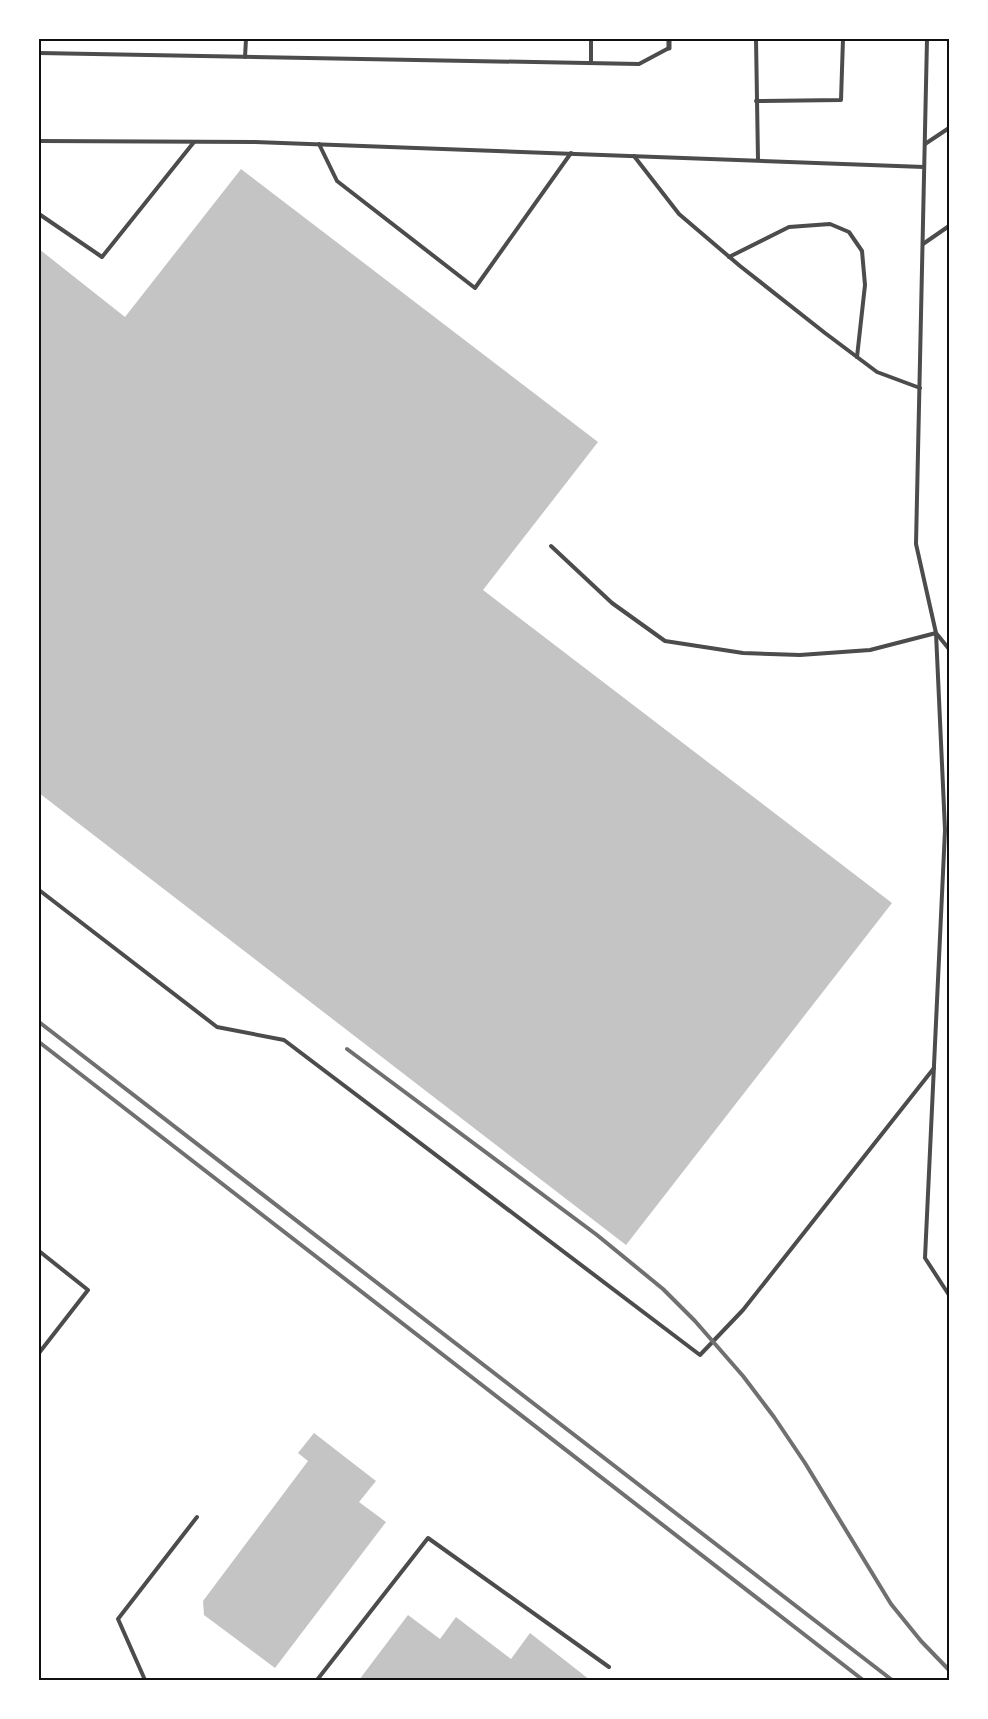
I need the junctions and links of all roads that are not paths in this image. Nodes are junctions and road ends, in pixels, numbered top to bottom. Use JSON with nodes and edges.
{"nodes":[{"id":1,"x":246,"y":39,"type":"edge"},
{"id":2,"x":591,"y":39,"type":"edge"},
{"id":3,"x":670,"y":39,"type":"edge"},
{"id":4,"x":756,"y":39,"type":"edge"},
{"id":5,"x":843,"y":39,"type":"edge"},
{"id":6,"x":927,"y":39,"type":"edge"},
{"id":7,"x":669,"y":48,"type":"joint"},
{"id":8,"x":39,"y":53,"type":"edge"},
{"id":9,"x":245,"y":57,"type":"junction"},
{"id":10,"x":591,"y":63,"type":"junction"},
{"id":11,"x":756,"y":101,"type":"junction"},
{"id":12,"x":949,"y":128,"type":"edge"},
{"id":13,"x":39,"y":141,"type":"edge"},
{"id":14,"x":194,"y":142,"type":"junction"},
{"id":15,"x":319,"y":144,"type":"junction"},
{"id":16,"x":925,"y":144,"type":"junction"},
{"id":17,"x":571,"y":153,"type":"junction"},
{"id":18,"x":634,"y":156,"type":"junction"},
{"id":19,"x":758,"y":160,"type":"junction"},
{"id":20,"x":924,"y":167,"type":"junction"},
{"id":21,"x":39,"y":214,"type":"edge"},
{"id":22,"x":949,"y":226,"type":"edge"},
{"id":23,"x":922,"y":244,"type":"junction"},
{"id":24,"x":729,"y":257,"type":"junction"},
{"id":25,"x":857,"y":357,"type":"junction"},
{"id":26,"x":920,"y":388,"type":"junction"},
{"id":27,"x":551,"y":546,"type":"dead end"},
{"id":28,"x":936,"y":633,"type":"junction"},
{"id":29,"x":949,"y":649,"type":"edge"},
{"id":30,"x":39,"y":890,"type":"edge"},
{"id":31,"x":934,"y":1068,"type":"junction"},
{"id":32,"x":39,"y":1250,"type":"edge"},
{"id":33,"x":949,"y":1294,"type":"edge"},
{"id":34,"x":39,"y":1353,"type":"edge"},
{"id":35,"x":197,"y":1517,"type":"dead end"},
{"id":36,"x":609,"y":1667,"type":"dead end"},
{"id":37,"x":145,"y":1680,"type":"edge"},
{"id":38,"x":317,"y":1680,"type":"edge"}],
"edges":[{"from":1,"to":9,"type":"lane"},
{"from":2,"to":10,"type":"lane"},
{"from":3,"to":7,"type":"street"},
{"from":4,"to":11,"type":"lane"},
{"from":5,"to":11,"type":"lane"},
{"from":6,"to":16,"type":"lane"},
{"from":7,"to":10,"type":"lane"},
{"from":8,"to":9,"type":"lane"},
{"from":9,"to":10,"type":"lane"},
{"from":11,"to":19,"type":"lane"},
{"from":12,"to":16,"type":"lane"},
{"from":13,"to":14,"type":"lane"},
{"from":14,"to":15,"type":"lane"},
{"from":14,"to":21,"type":"lane"},
{"from":15,"to":17,"type":"lane"},
{"from":15,"to":17,"type":"lane"},
{"from":16,"to":20,"type":"lane"},
{"from":17,"to":18,"type":"lane"},
{"from":18,"to":19,"type":"lane"},
{"from":18,"to":24,"type":"lane"},
{"from":19,"to":20,"type":"lane"},
{"from":20,"to":23,"type":"lane"},
{"from":22,"to":23,"type":"lane"},
{"from":23,"to":26,"type":"lane"},
{"from":24,"to":25,"type":"lane"},
{"from":24,"to":25,"type":"lane"},
{"from":25,"to":26,"type":"lane"},
{"from":26,"to":28,"type":"lane"},
{"from":27,"to":28,"type":"lane"},
{"from":28,"to":29,"type":"lane"},
{"from":28,"to":31,"type":"lane"},
{"from":30,"to":31,"type":"lane"},
{"from":31,"to":33,"type":"lane"},
{"from":32,"to":34,"type":"lane"},
{"from":35,"to":37,"type":"lane"},
{"from":36,"to":38,"type":"lane"}]}
